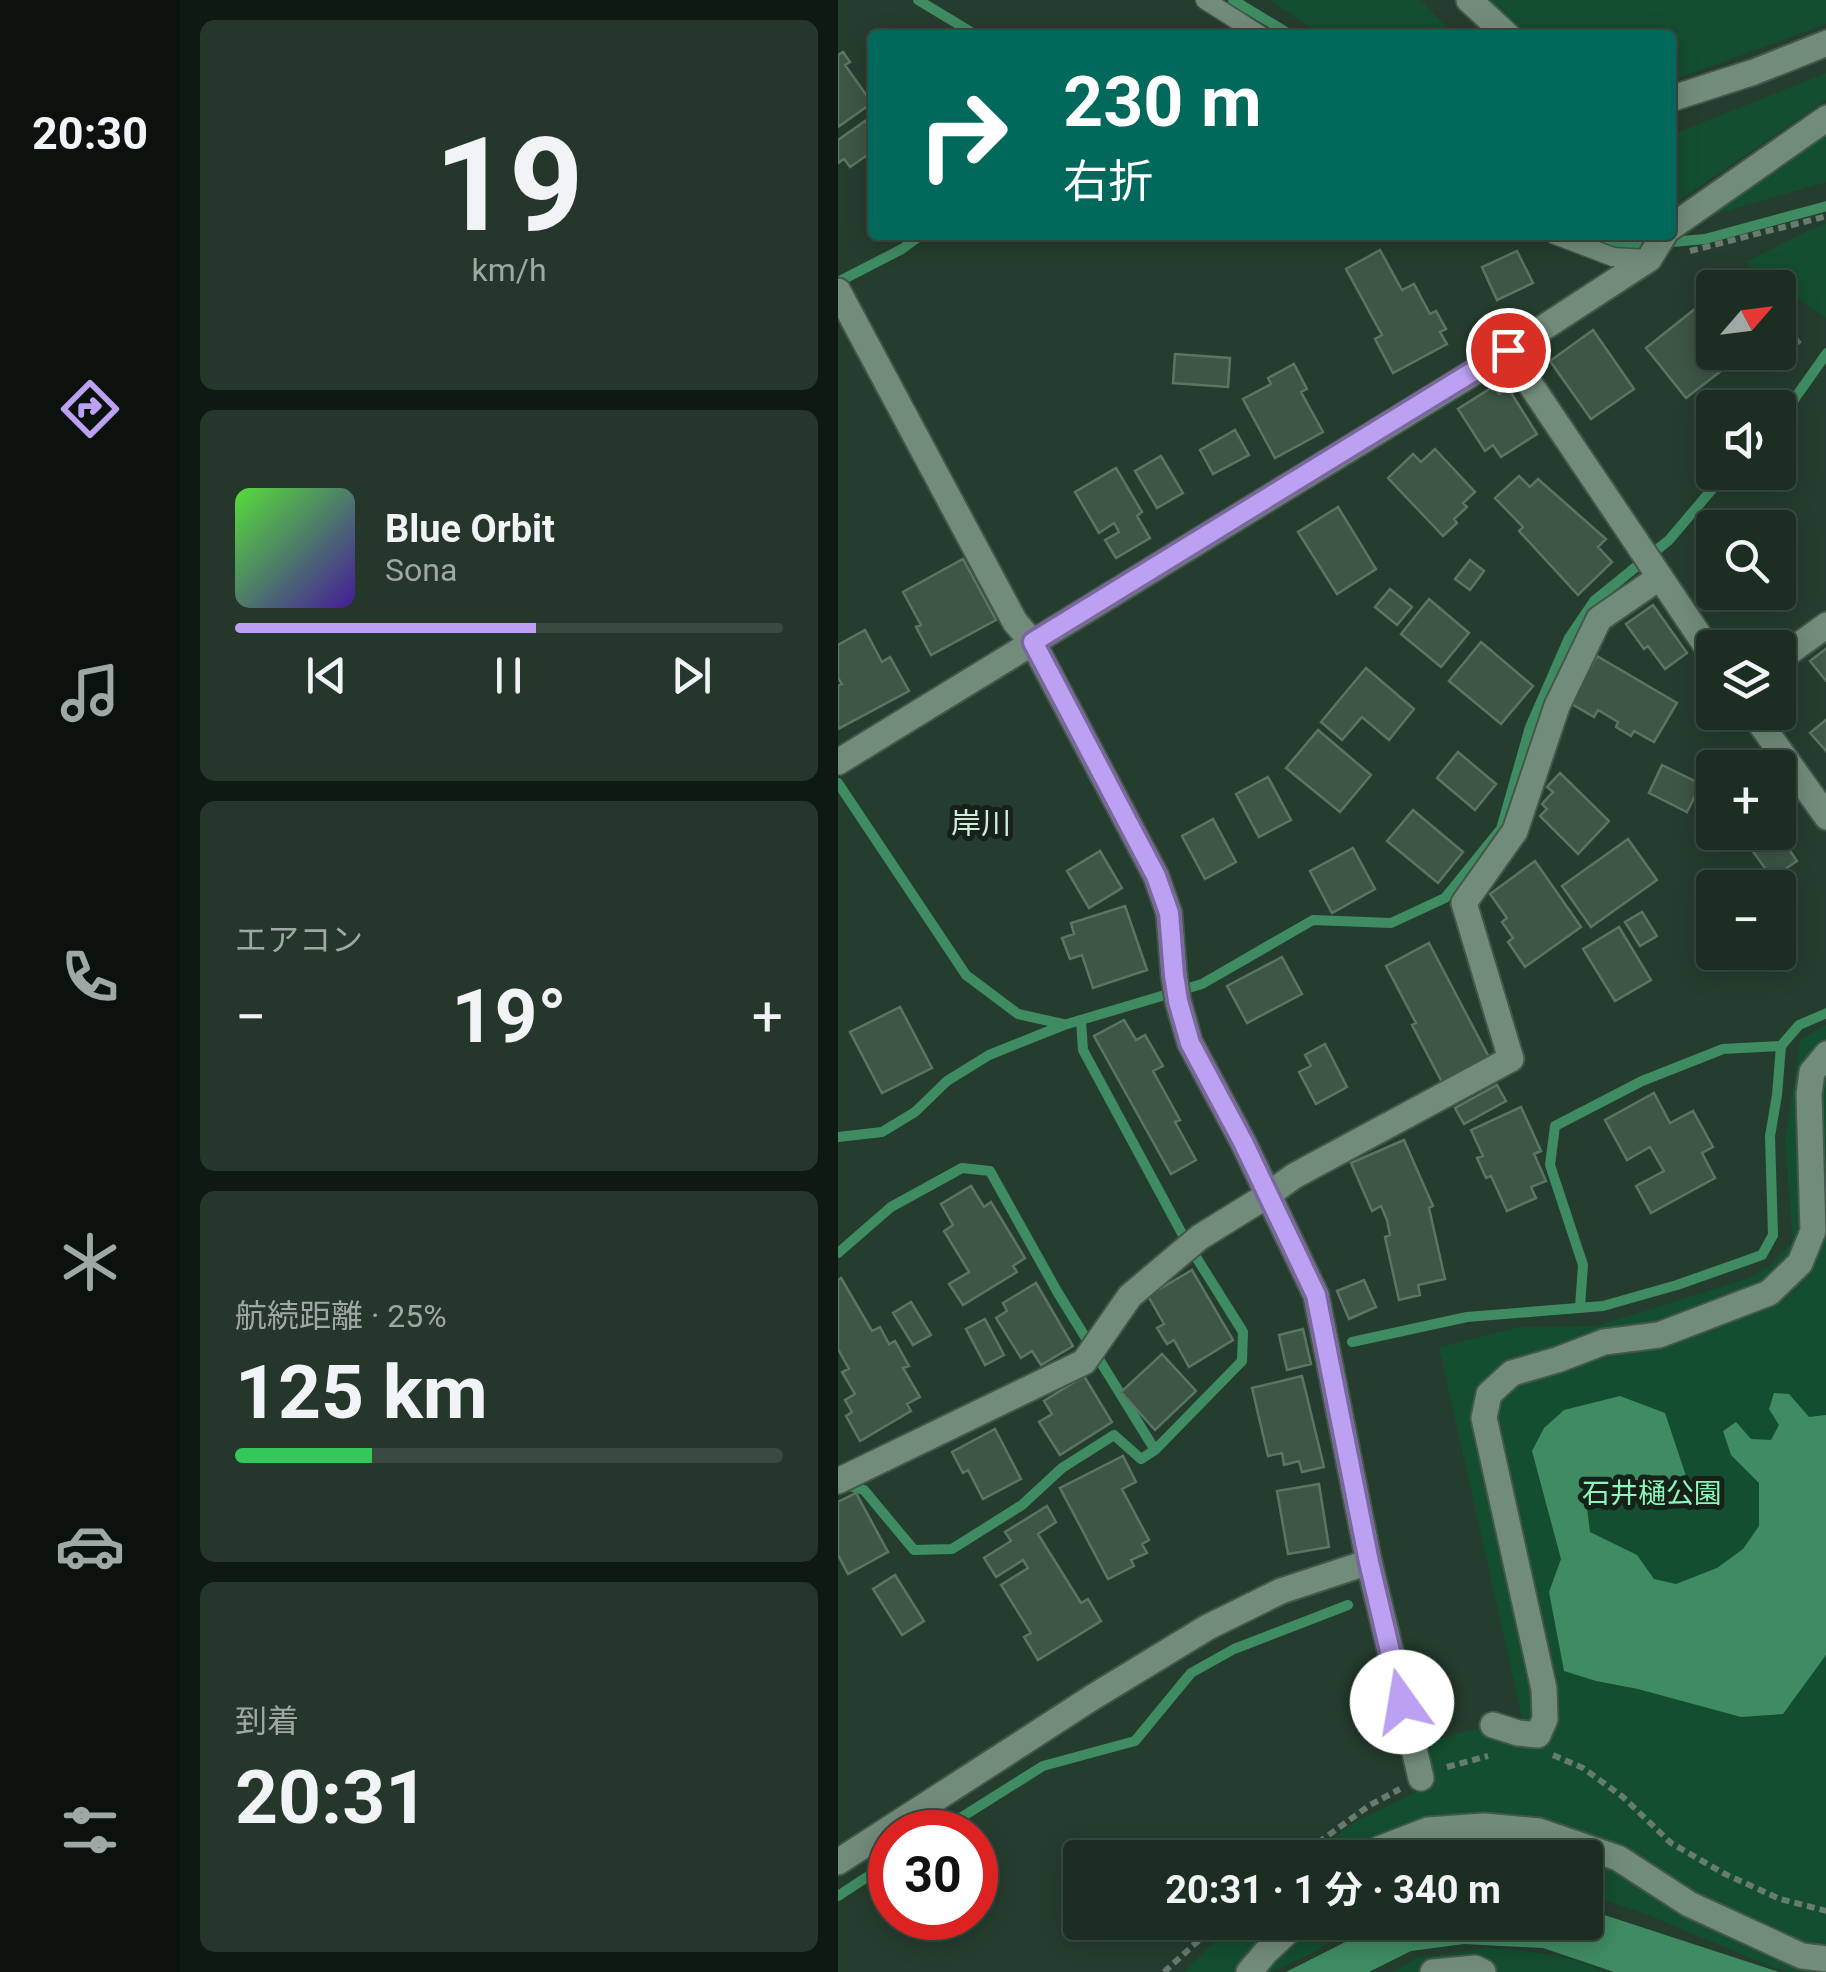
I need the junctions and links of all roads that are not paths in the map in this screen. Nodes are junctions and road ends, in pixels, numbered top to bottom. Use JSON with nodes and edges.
{"nodes":[{"id":1,"x":1205,"y":0,"type":"edge"},
{"id":2,"x":1469,"y":0,"type":"edge"},
{"id":3,"x":1252,"y":30,"type":"edge"},
{"id":4,"x":1501,"y":30,"type":"edge"},
{"id":5,"x":1826,"y":43,"type":"edge"},
{"id":6,"x":1676,"y":97,"type":"edge"},
{"id":7,"x":1826,"y":118,"type":"edge"},
{"id":8,"x":1676,"y":224,"type":"edge"},
{"id":9,"x":1568,"y":240,"type":"edge"},
{"id":10,"x":1661,"y":240,"type":"edge"},
{"id":11,"x":1650,"y":259,"type":"junction"},
{"id":12,"x":840,"y":295,"type":"edge"},
{"id":13,"x":1508,"y":350,"type":"junction"},
{"id":14,"x":1660,"y":577,"type":"junction"},
{"id":15,"x":1826,"y":625,"type":"edge"},
{"id":16,"x":1696,"y":631,"type":"edge"},
{"id":17,"x":1033,"y":642,"type":"junction"},
{"id":18,"x":1796,"y":647,"type":"edge"},
{"id":19,"x":1765,"y":730,"type":"edge"},
{"id":20,"x":838,"y":762,"type":"edge"},
{"id":21,"x":1826,"y":817,"type":"edge"},
{"id":22,"x":1826,"y":1054,"type":"edge"},
{"id":23,"x":1268,"y":1195,"type":"junction"},
{"id":24,"x":840,"y":1479,"type":"edge"},
{"id":25,"x":1369,"y":1562,"type":"junction"},
{"id":26,"x":1493,"y":1725,"type":"dead end"},
{"id":27,"x":1421,"y":1778,"type":"road end"},
{"id":28,"x":1403,"y":1840,"type":"edge"},
{"id":29,"x":1565,"y":1840,"type":"edge"},
{"id":30,"x":1603,"y":1853,"type":"edge"},
{"id":31,"x":838,"y":1862,"type":"edge"},
{"id":32,"x":1279,"y":1940,"type":"edge"},
{"id":33,"x":1826,"y":1958,"type":"edge"},
{"id":34,"x":1249,"y":1972,"type":"edge"},
{"id":35,"x":1433,"y":1972,"type":"edge"},
{"id":36,"x":1482,"y":1972,"type":"edge"}],
"edges":[{"from":1,"to":3,"type":"lane"},
{"from":2,"to":4,"type":"street"},
{"from":5,"to":6,"type":"street"},
{"from":7,"to":8,"type":"street"},
{"from":9,"to":11,"type":"lane"},
{"from":10,"to":11,"type":"street"},
{"from":11,"to":13,"type":"street"},
{"from":12,"to":17,"type":"street"},
{"from":13,"to":14,"type":"street"},
{"from":13,"to":17,"type":"street"},
{"from":14,"to":16,"type":"street"},
{"from":14,"to":23,"type":"street"},
{"from":15,"to":18,"type":"street"},
{"from":17,"to":20,"type":"street"},
{"from":17,"to":23,"type":"street"},
{"from":19,"to":21,"type":"street"},
{"from":22,"to":26,"type":"street"},
{"from":23,"to":24,"type":"street"},
{"from":23,"to":25,"type":"street"},
{"from":25,"to":27,"type":"street"},
{"from":25,"to":31,"type":"street"},
{"from":28,"to":29,"type":"street"},
{"from":30,"to":33,"type":"street"},
{"from":32,"to":34,"type":"street"},
{"from":35,"to":36,"type":"street"}]}
